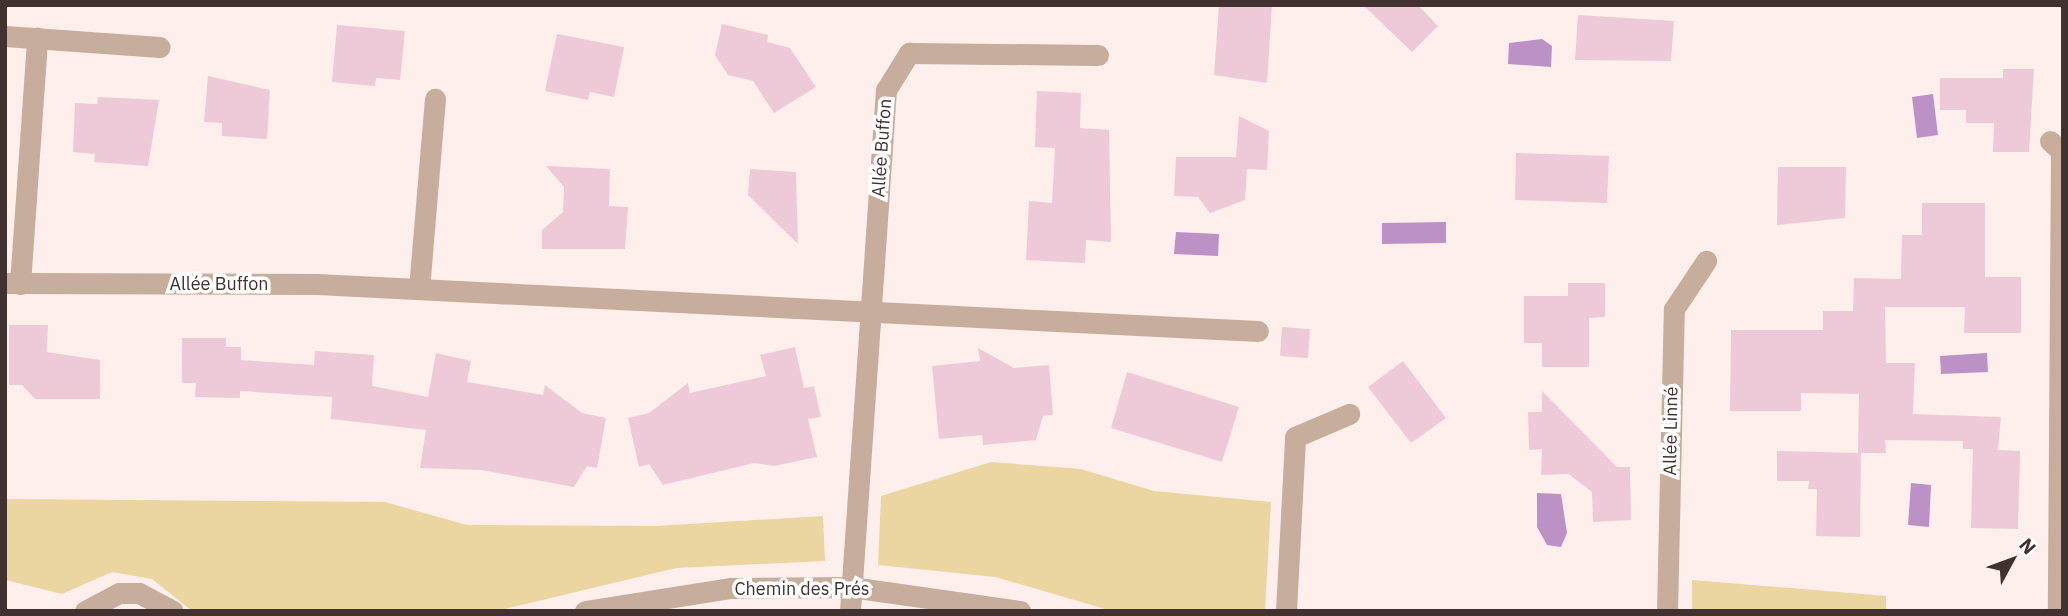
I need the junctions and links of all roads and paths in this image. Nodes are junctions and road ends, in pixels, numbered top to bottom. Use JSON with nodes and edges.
{"nodes":[{"id":1,"x":5,"y":36,"type":"edge"},
{"id":2,"x":37,"y":38,"type":"junction"},
{"id":3,"x":160,"y":47,"type":"dead end"},
{"id":4,"x":1098,"y":55,"type":"dead end"},
{"id":5,"x":435,"y":99,"type":"dead end"},
{"id":6,"x":2050,"y":141,"type":"dead end"},
{"id":7,"x":1706,"y":261,"type":"dead end"},
{"id":8,"x":13,"y":284,"type":"edge"},
{"id":9,"x":419,"y":289,"type":"junction"},
{"id":10,"x":873,"y":312,"type":"junction"},
{"id":11,"x":1258,"y":331,"type":"dead end"},
{"id":12,"x":1349,"y":414,"type":"dead end"},
{"id":13,"x":850,"y":587,"type":"junction"},
{"id":14,"x":85,"y":611,"type":"edge"},
{"id":15,"x":173,"y":611,"type":"edge"},
{"id":16,"x":585,"y":611,"type":"edge"},
{"id":17,"x":850,"y":611,"type":"edge"},
{"id":18,"x":1020,"y":611,"type":"edge"},
{"id":19,"x":1286,"y":611,"type":"edge"},
{"id":20,"x":1667,"y":611,"type":"edge"},
{"id":21,"x":2058,"y":611,"type":"edge"}],
"edges":[{"from":1,"to":2,"type":"street"},
{"from":2,"to":3,"type":"street"},
{"from":2,"to":8,"type":"street","name":"Allée Buffon"},
{"from":4,"to":10,"type":"street","name":"Allée Buffon"},
{"from":5,"to":9,"type":"street"},
{"from":6,"to":21,"type":"street"},
{"from":7,"to":20,"type":"street","name":"Allée Linné"},
{"from":8,"to":9,"type":"street","name":"Allée Buffon"},
{"from":9,"to":10,"type":"street","name":"Allée Buffon"},
{"from":10,"to":11,"type":"street","name":"Allée Buffon"},
{"from":10,"to":13,"type":"street","name":"Allée Buffon"},
{"from":12,"to":19,"type":"street"},
{"from":13,"to":16,"type":"street","name":"Chemin des Prés"},
{"from":13,"to":17,"type":"street","name":"Allée Buffon"},
{"from":13,"to":18,"type":"street","name":"Chemin des Prés"},
{"from":14,"to":15,"type":"street"}]}
